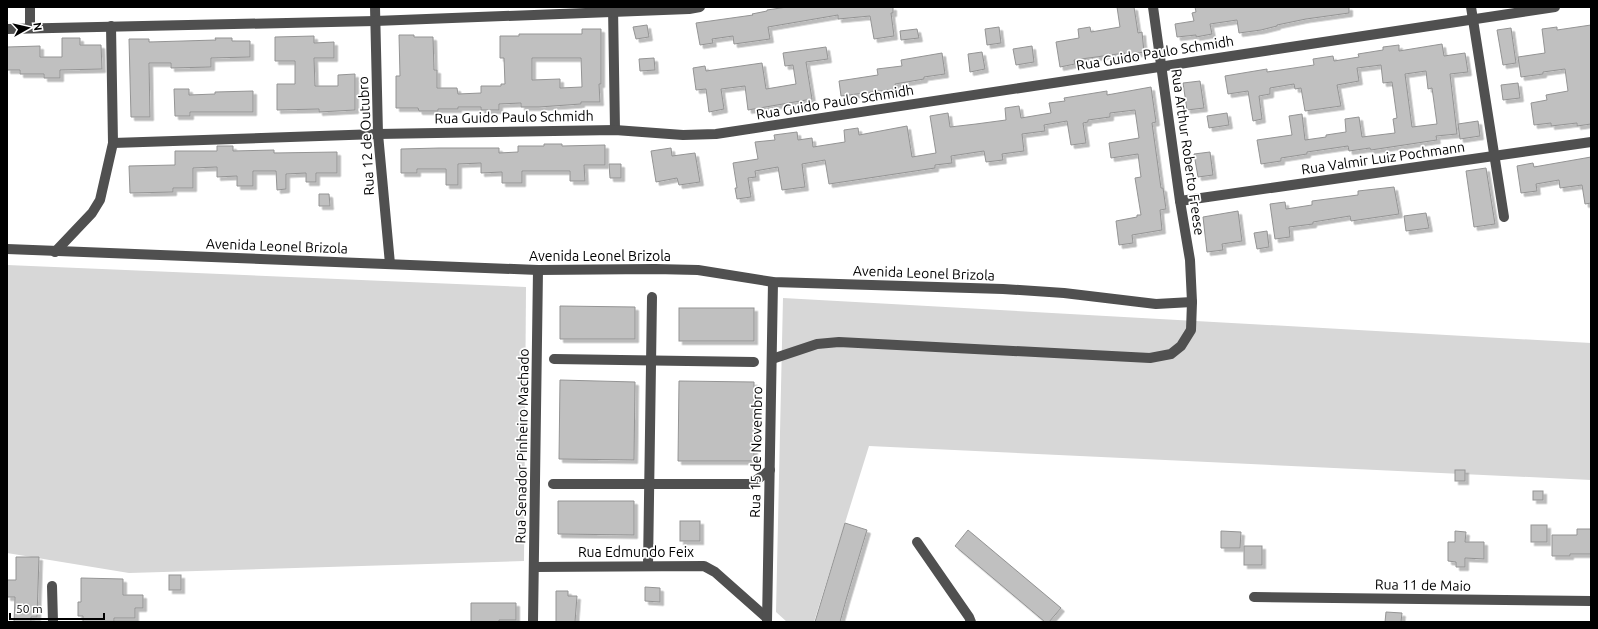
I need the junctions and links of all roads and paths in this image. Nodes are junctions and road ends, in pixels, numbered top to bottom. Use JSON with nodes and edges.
{"nodes":[{"id":1,"x":30,"y":7,"type":"edge"},
{"id":2,"x":375,"y":7,"type":"edge"},
{"id":3,"x":700,"y":7,"type":"edge"},
{"id":4,"x":1153,"y":7,"type":"edge"},
{"id":5,"x":1472,"y":7,"type":"edge"},
{"id":6,"x":1555,"y":7,"type":"edge"},
{"id":7,"x":613,"y":9,"type":"edge"},
{"id":8,"x":1474,"y":19,"type":"junction"},
{"id":9,"x":375,"y":21,"type":"junction"},
{"id":10,"x":111,"y":26,"type":"junction"},
{"id":11,"x":30,"y":28,"type":"junction"},
{"id":12,"x":7,"y":29,"type":"edge"},
{"id":13,"x":1162,"y":67,"type":"junction"},
{"id":14,"x":615,"y":130,"type":"junction"},
{"id":15,"x":378,"y":134,"type":"junction"},
{"id":16,"x":1591,"y":142,"type":"edge"},
{"id":17,"x":113,"y":143,"type":"junction"},
{"id":18,"x":1493,"y":156,"type":"junction"},
{"id":19,"x":1180,"y":201,"type":"junction"},
{"id":20,"x":1504,"y":217,"type":"dead end"},
{"id":21,"x":7,"y":249,"type":"edge"},
{"id":22,"x":55,"y":252,"type":"junction"},
{"id":23,"x":390,"y":264,"type":"junction"},
{"id":24,"x":538,"y":270,"type":"junction"},
{"id":25,"x":773,"y":282,"type":"junction"},
{"id":26,"x":652,"y":297,"type":"dead end"},
{"id":27,"x":1192,"y":302,"type":"junction"},
{"id":28,"x":772,"y":359,"type":"junction"},
{"id":29,"x":554,"y":360,"type":"dead end"},
{"id":30,"x":652,"y":361,"type":"junction"},
{"id":31,"x":754,"y":362,"type":"dead end"},
{"id":32,"x":770,"y":470,"type":"junction"},
{"id":33,"x":553,"y":484,"type":"dead end"},
{"id":34,"x":649,"y":484,"type":"junction"},
{"id":35,"x":917,"y":542,"type":"dead end"},
{"id":36,"x":648,"y":566,"type":"junction"},
{"id":37,"x":534,"y":567,"type":"junction"},
{"id":38,"x":52,"y":586,"type":"dead end"},
{"id":39,"x":1254,"y":597,"type":"dead end"},
{"id":40,"x":1591,"y":601,"type":"edge"},
{"id":41,"x":767,"y":620,"type":"edge"},
{"id":42,"x":53,"y":622,"type":"edge"},
{"id":43,"x":533,"y":622,"type":"edge"},
{"id":44,"x":971,"y":622,"type":"edge"}],
"edges":[{"from":1,"to":11,"type":"street"},
{"from":2,"to":9,"type":"street","name":"Rua 12 de Outubro"},
{"from":3,"to":7,"type":"street"},
{"from":4,"to":13,"type":"street","name":"Rua Arthur Roberto Freese"},
{"from":5,"to":8,"type":"street"},
{"from":6,"to":8,"type":"street","name":"Rua Guido Paulo Schmidh"},
{"from":7,"to":9,"type":"street"},
{"from":7,"to":14,"type":"street"},
{"from":8,"to":13,"type":"street","name":"Rua Guido Paulo Schmidh"},
{"from":8,"to":18,"type":"street"},
{"from":9,"to":10,"type":"street"},
{"from":9,"to":15,"type":"street","name":"Rua 12 de Outubro"},
{"from":10,"to":11,"type":"street"},
{"from":10,"to":17,"type":"street"},
{"from":11,"to":12,"type":"street"},
{"from":13,"to":14,"type":"street","name":"Rua Guido Paulo Schmidh"},
{"from":13,"to":19,"type":"street","name":"Rua Arthur Roberto Freese"},
{"from":14,"to":15,"type":"street","name":"Rua Guido Paulo Schmidh"},
{"from":15,"to":17,"type":"street","name":"Rua Guido Paulo Schmidh"},
{"from":15,"to":23,"type":"street","name":"Rua 12 de Outubro"},
{"from":16,"to":18,"type":"street","name":"Rua Valmir Luiz Pochmann"},
{"from":17,"to":22,"type":"street"},
{"from":18,"to":19,"type":"street","name":"Rua Valmir Luiz Pochmann"},
{"from":18,"to":20,"type":"street"},
{"from":19,"to":27,"type":"street","name":"Rua Arthur Roberto Freese"},
{"from":21,"to":22,"type":"street","name":"Avenida Leonel Brizola"},
{"from":22,"to":23,"type":"street","name":"Avenida Leonel Brizola"},
{"from":23,"to":24,"type":"street","name":"Avenida Leonel Brizola"},
{"from":24,"to":25,"type":"street","name":"Avenida Leonel Brizola"},
{"from":24,"to":37,"type":"street","name":"Rua Senador Pinheiro Machado"},
{"from":25,"to":27,"type":"street","name":"Avenida Leonel Brizola"},
{"from":25,"to":28,"type":"street","name":"Rua 15 de Novembro"},
{"from":26,"to":30,"type":"street"},
{"from":27,"to":28,"type":"street","name":"Rua Arthur Roberto Freese"},
{"from":28,"to":32,"type":"street","name":"Rua 15 de Novembro"},
{"from":29,"to":30,"type":"street"},
{"from":30,"to":31,"type":"street"},
{"from":30,"to":34,"type":"street"},
{"from":32,"to":34,"type":"street"},
{"from":32,"to":41,"type":"street","name":"Rua 15 de Novembro"},
{"from":33,"to":34,"type":"street"},
{"from":34,"to":36,"type":"street"},
{"from":35,"to":44,"type":"street"},
{"from":36,"to":37,"type":"street","name":"Rua Edmundo Feix"},
{"from":36,"to":41,"type":"street","name":"Rua Edmundo Feix"},
{"from":37,"to":43,"type":"street","name":"Rua Senador Pinheiro Machado"},
{"from":38,"to":42,"type":"street"},
{"from":39,"to":40,"type":"street","name":"Rua 11 de Maio"}]}
